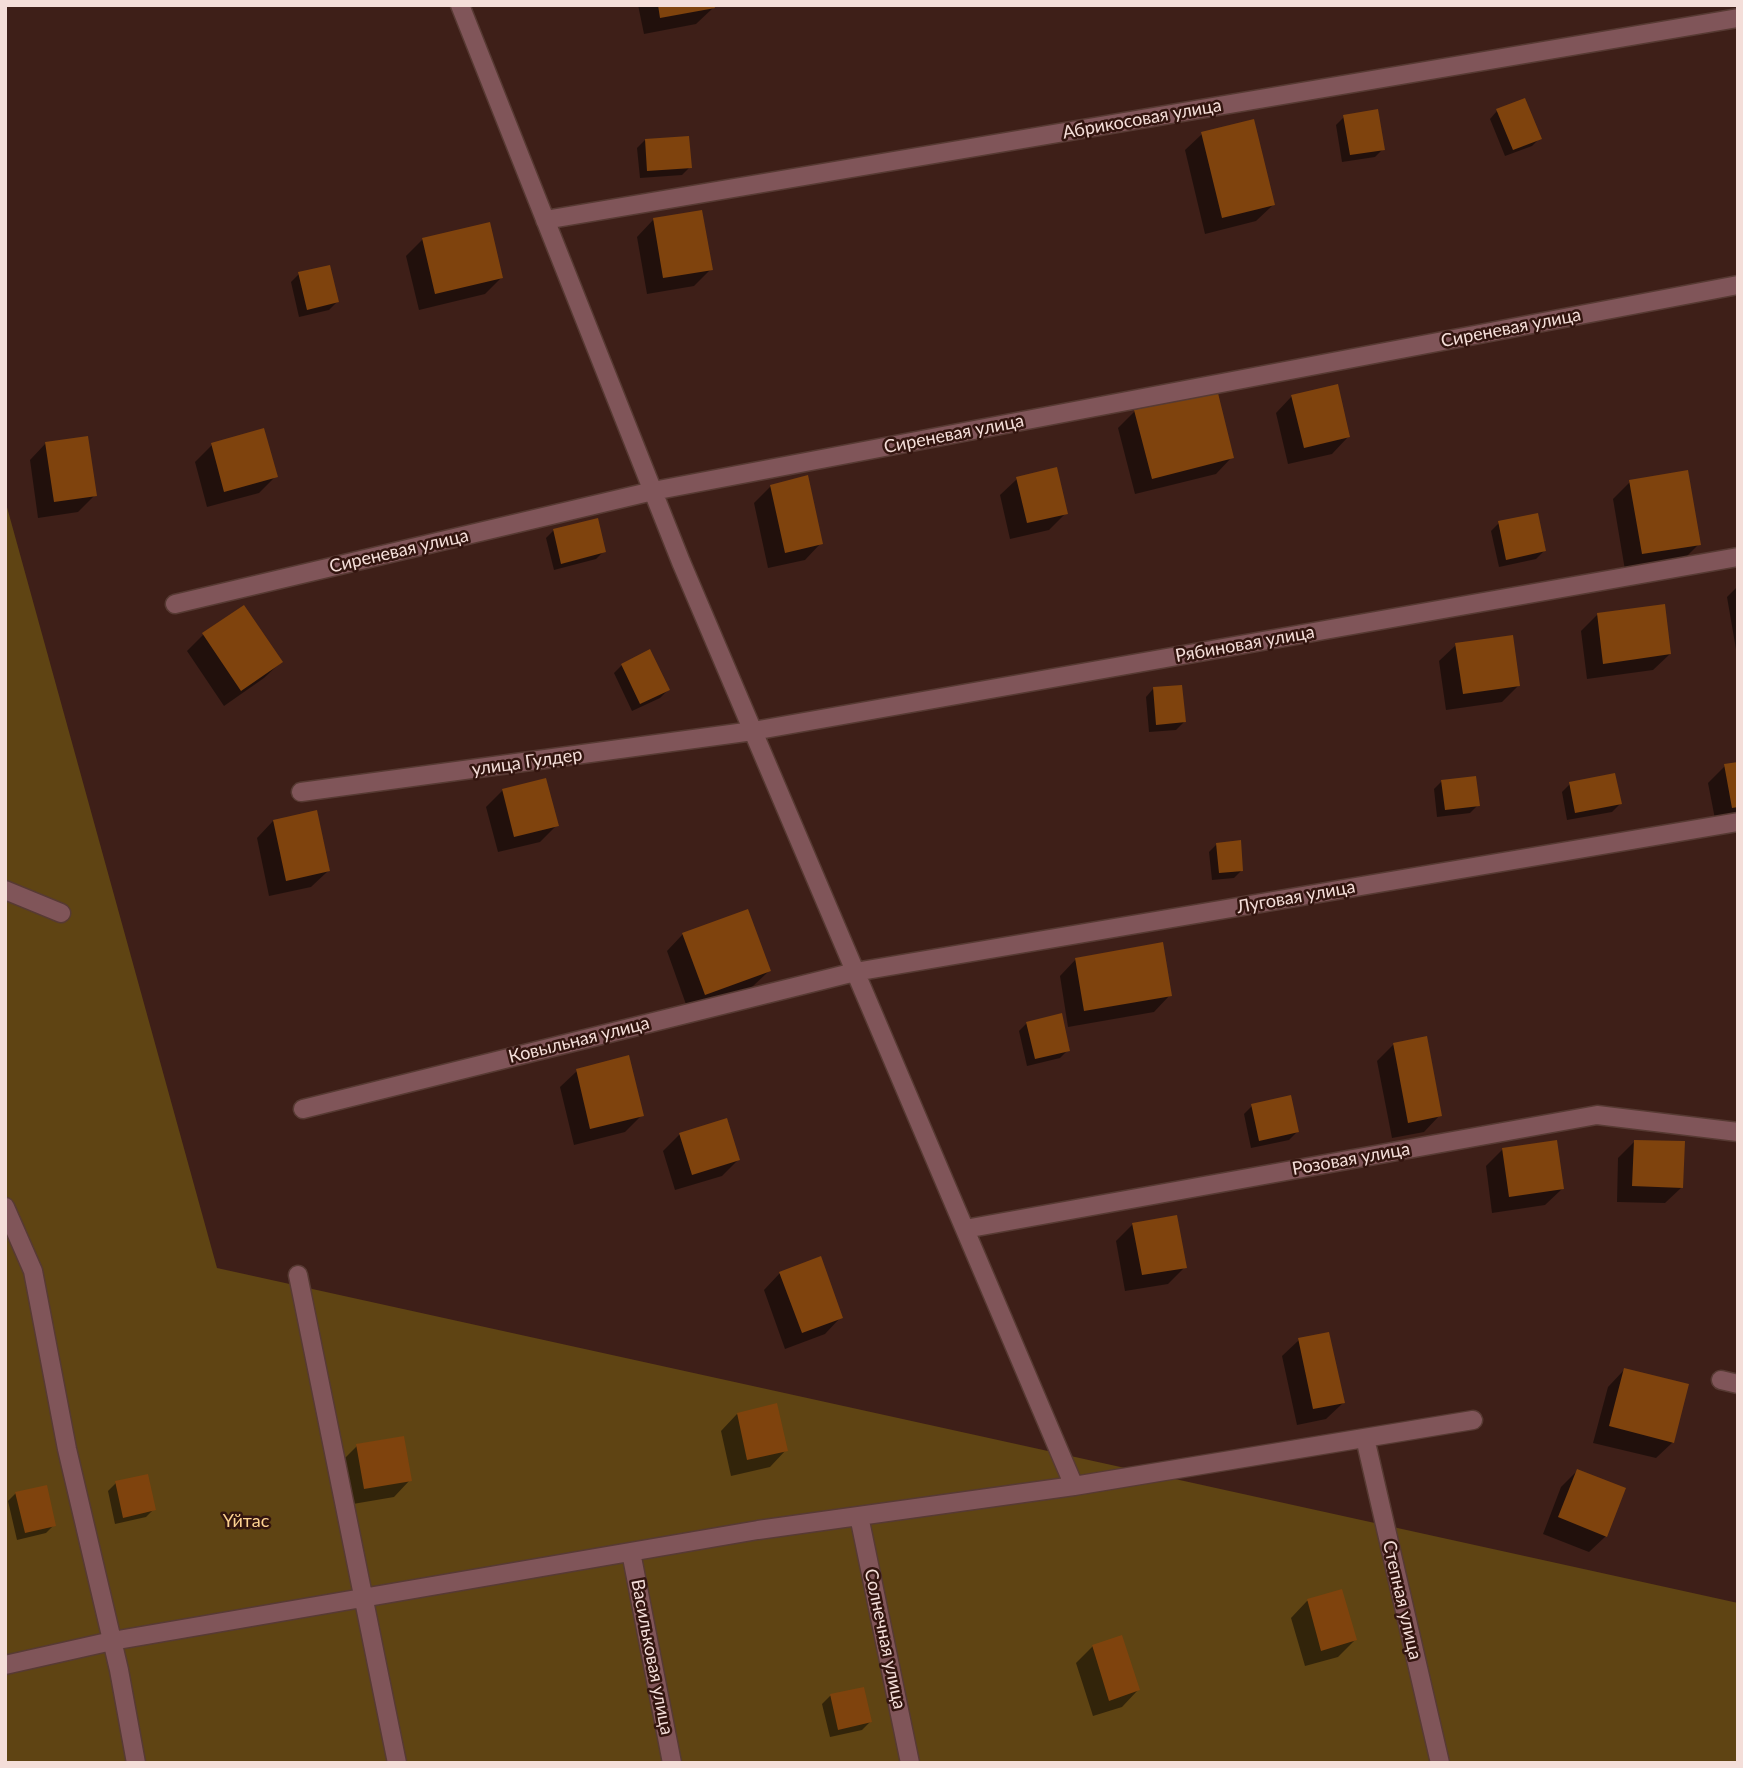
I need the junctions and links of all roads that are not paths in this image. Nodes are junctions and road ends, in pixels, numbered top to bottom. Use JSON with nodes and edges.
{"nodes":[{"id":1,"x":460,"y":5,"type":"edge"},
{"id":2,"x":1738,"y":18,"type":"edge"},
{"id":3,"x":545,"y":220,"type":"junction"},
{"id":4,"x":1738,"y":285,"type":"edge"},
{"id":5,"x":653,"y":491,"type":"junction"},
{"id":6,"x":1738,"y":557,"type":"edge"},
{"id":7,"x":175,"y":604,"type":"dead end"},
{"id":8,"x":753,"y":731,"type":"junction"},
{"id":9,"x":300,"y":792,"type":"dead end"},
{"id":10,"x":1738,"y":822,"type":"edge"},
{"id":11,"x":5,"y":890,"type":"edge"},
{"id":12,"x":61,"y":913,"type":"dead end"},
{"id":13,"x":855,"y":972,"type":"junction"},
{"id":14,"x":303,"y":1109,"type":"dead end"},
{"id":15,"x":1738,"y":1132,"type":"edge"},
{"id":16,"x":5,"y":1207,"type":"edge"},
{"id":17,"x":965,"y":1228,"type":"junction"},
{"id":18,"x":298,"y":1275,"type":"dead end"},
{"id":19,"x":1473,"y":1420,"type":"dead end"},
{"id":20,"x":1365,"y":1438,"type":"junction"},
{"id":21,"x":1074,"y":1486,"type":"junction"},
{"id":22,"x":859,"y":1516,"type":"junction"},
{"id":23,"x":631,"y":1552,"type":"junction"},
{"id":24,"x":365,"y":1597,"type":"junction"},
{"id":25,"x":112,"y":1641,"type":"junction"},
{"id":26,"x":5,"y":1665,"type":"edge"},
{"id":27,"x":136,"y":1763,"type":"edge"},
{"id":28,"x":397,"y":1763,"type":"edge"},
{"id":29,"x":673,"y":1763,"type":"edge"},
{"id":30,"x":911,"y":1763,"type":"edge"},
{"id":31,"x":1440,"y":1763,"type":"edge"}],
"edges":[{"from":1,"to":3,"type":"street"},
{"from":2,"to":3,"type":"street","name":"Абрикосовая улица"},
{"from":3,"to":5,"type":"street"},
{"from":4,"to":5,"type":"street","name":"Сиреневая улица"},
{"from":5,"to":7,"type":"street","name":"Сиреневая улица"},
{"from":5,"to":8,"type":"street"},
{"from":6,"to":8,"type":"street","name":"Рябиновая улица"},
{"from":8,"to":9,"type":"street","name":"улица Гулдер"},
{"from":8,"to":13,"type":"street"},
{"from":10,"to":13,"type":"street","name":"Луговая улица"},
{"from":11,"to":12,"type":"street"},
{"from":13,"to":14,"type":"street","name":"Ковыльная улица"},
{"from":13,"to":17,"type":"street"},
{"from":15,"to":17,"type":"street","name":"Розовая улица"},
{"from":16,"to":25,"type":"street"},
{"from":17,"to":21,"type":"street"},
{"from":18,"to":24,"type":"street"},
{"from":19,"to":20,"type":"street"},
{"from":20,"to":21,"type":"street"},
{"from":20,"to":31,"type":"street","name":"Степная улица"},
{"from":21,"to":22,"type":"street"},
{"from":22,"to":23,"type":"street"},
{"from":22,"to":30,"type":"street","name":"Солнечная улица"},
{"from":23,"to":24,"type":"street"},
{"from":23,"to":29,"type":"street","name":"Васильковая улица"},
{"from":24,"to":25,"type":"street"},
{"from":24,"to":28,"type":"street"},
{"from":25,"to":26,"type":"street"},
{"from":25,"to":27,"type":"street"}]}
